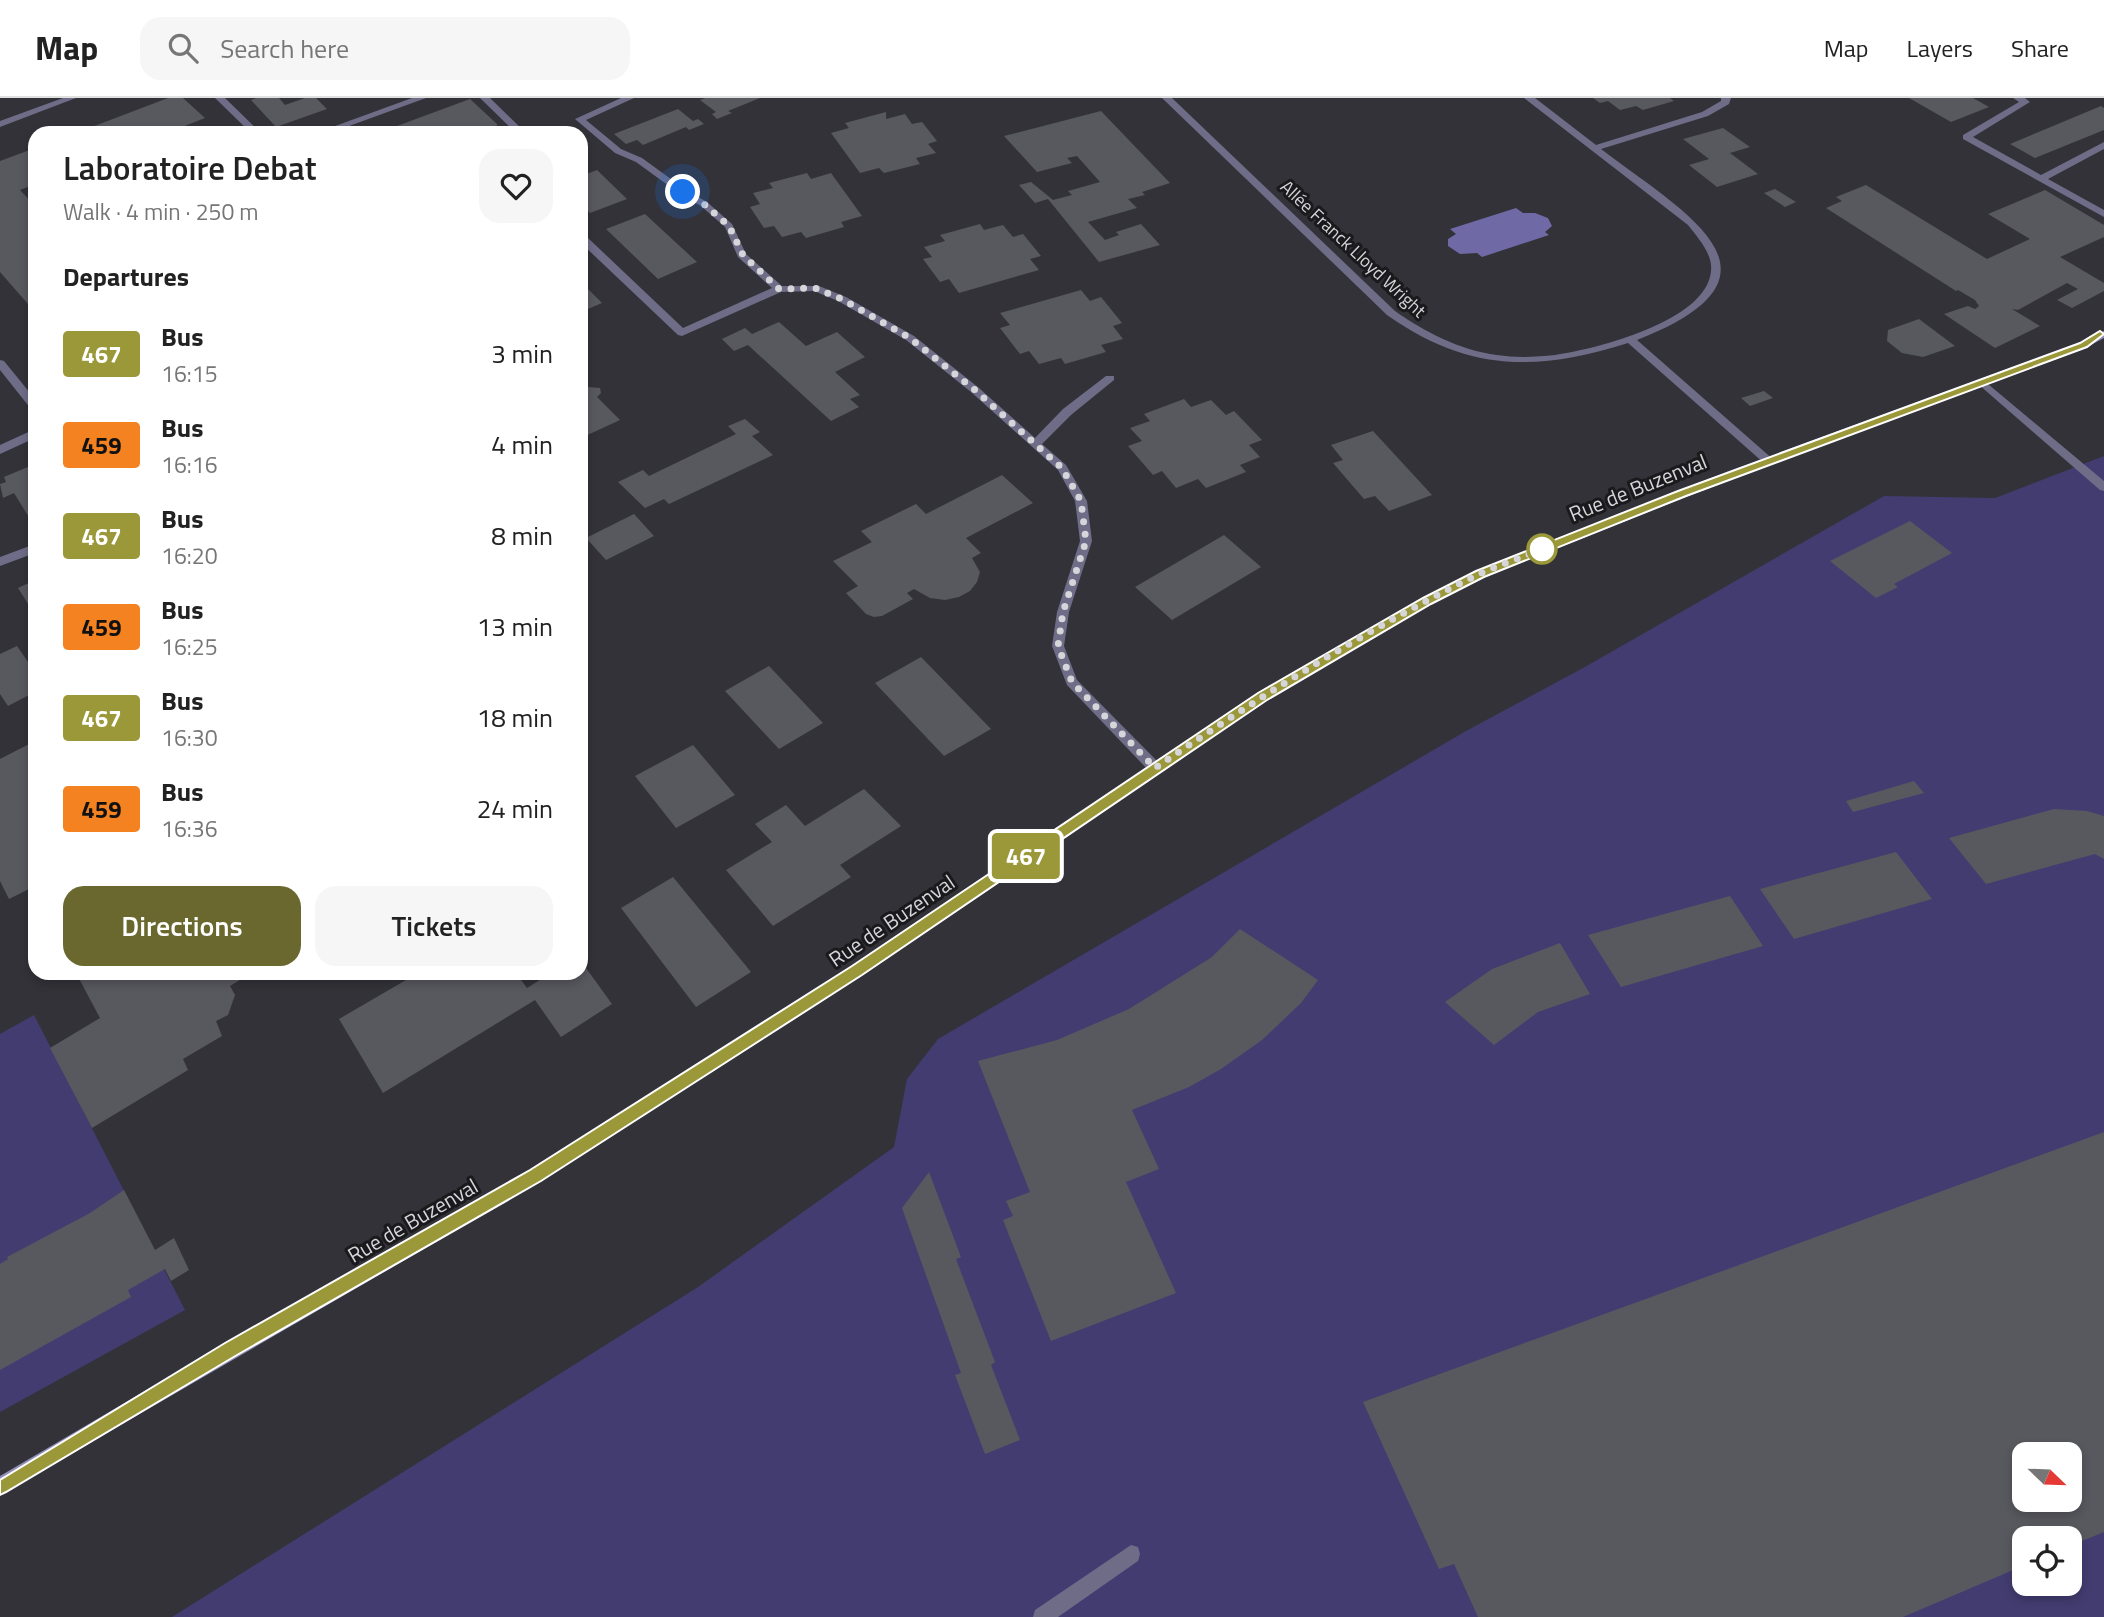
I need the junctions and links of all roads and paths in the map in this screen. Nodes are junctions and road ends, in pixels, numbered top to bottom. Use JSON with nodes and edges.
{"nodes":[{"id":1,"x":71,"y":98,"type":"edge"},
{"id":2,"x":220,"y":98,"type":"edge"},
{"id":3,"x":421,"y":98,"type":"edge"},
{"id":4,"x":485,"y":98,"type":"edge"},
{"id":5,"x":629,"y":98,"type":"edge"},
{"id":6,"x":1167,"y":98,"type":"edge"},
{"id":7,"x":1529,"y":98,"type":"edge"},
{"id":8,"x":1726,"y":98,"type":"edge"},
{"id":9,"x":2018,"y":98,"type":"edge"},
{"id":10,"x":0,"y":124,"type":"edge"},
{"id":11,"x":249,"y":126,"type":"edge"},
{"id":12,"x":341,"y":126,"type":"edge"},
{"id":13,"x":514,"y":126,"type":"edge"},
{"id":14,"x":2104,"y":145,"type":"edge"},
{"id":15,"x":1595,"y":148,"type":"junction"},
{"id":16,"x":2041,"y":179,"type":"junction"},
{"id":17,"x":2104,"y":214,"type":"edge"},
{"id":18,"x":588,"y":244,"type":"edge"},
{"id":19,"x":779,"y":289,"type":"junction"},
{"id":20,"x":2104,"y":334,"type":"edge"},
{"id":21,"x":1630,"y":340,"type":"junction"},
{"id":22,"x":0,"y":363,"type":"edge"},
{"id":23,"x":1110,"y":378,"type":"dead end"},
{"id":24,"x":1982,"y":382,"type":"junction"},
{"id":25,"x":28,"y":397,"type":"edge"},
{"id":26,"x":28,"y":436,"type":"edge"},
{"id":27,"x":1035,"y":444,"type":"junction"},
{"id":28,"x":0,"y":450,"type":"edge"},
{"id":29,"x":1769,"y":461,"type":"junction"},
{"id":30,"x":2104,"y":487,"type":"edge"},
{"id":31,"x":28,"y":551,"type":"edge"},
{"id":32,"x":0,"y":562,"type":"edge"},
{"id":33,"x":1155,"y":768,"type":"junction"},
{"id":34,"x":0,"y":1486,"type":"edge"},
{"id":35,"x":1131,"y":1554,"type":"dead end"},
{"id":36,"x":1042,"y":1617,"type":"edge"}],
"edges":[{"from":1,"to":10,"type":"street"},
{"from":2,"to":11,"type":"street"},
{"from":3,"to":12,"type":"street"},
{"from":4,"to":13,"type":"street"},
{"from":5,"to":19,"type":"street"},
{"from":6,"to":21,"type":"street","name":"Allée Franck Lloyd Wright"},
{"from":7,"to":15,"type":"street","name":"Allée Franck Lloyd Wright"},
{"from":8,"to":15,"type":"street"},
{"from":9,"to":16,"type":"street"},
{"from":14,"to":16,"type":"street"},
{"from":15,"to":21,"type":"street","name":"Allée Franck Lloyd Wright"},
{"from":16,"to":17,"type":"street"},
{"from":18,"to":19,"type":"street"},
{"from":19,"to":27,"type":"street"},
{"from":20,"to":24,"type":"main road","name":"Rue de Buzenval"},
{"from":21,"to":29,"type":"street"},
{"from":22,"to":25,"type":"street"},
{"from":23,"to":27,"type":"street"},
{"from":24,"to":29,"type":"main road","name":"Rue de Buzenval"},
{"from":24,"to":30,"type":"street"},
{"from":26,"to":28,"type":"street"},
{"from":27,"to":33,"type":"street"},
{"from":29,"to":33,"type":"main road","name":"Rue de Buzenval"},
{"from":31,"to":32,"type":"street"},
{"from":33,"to":34,"type":"main road","name":"Rue de Buzenval"},
{"from":35,"to":36,"type":"street"}]}
